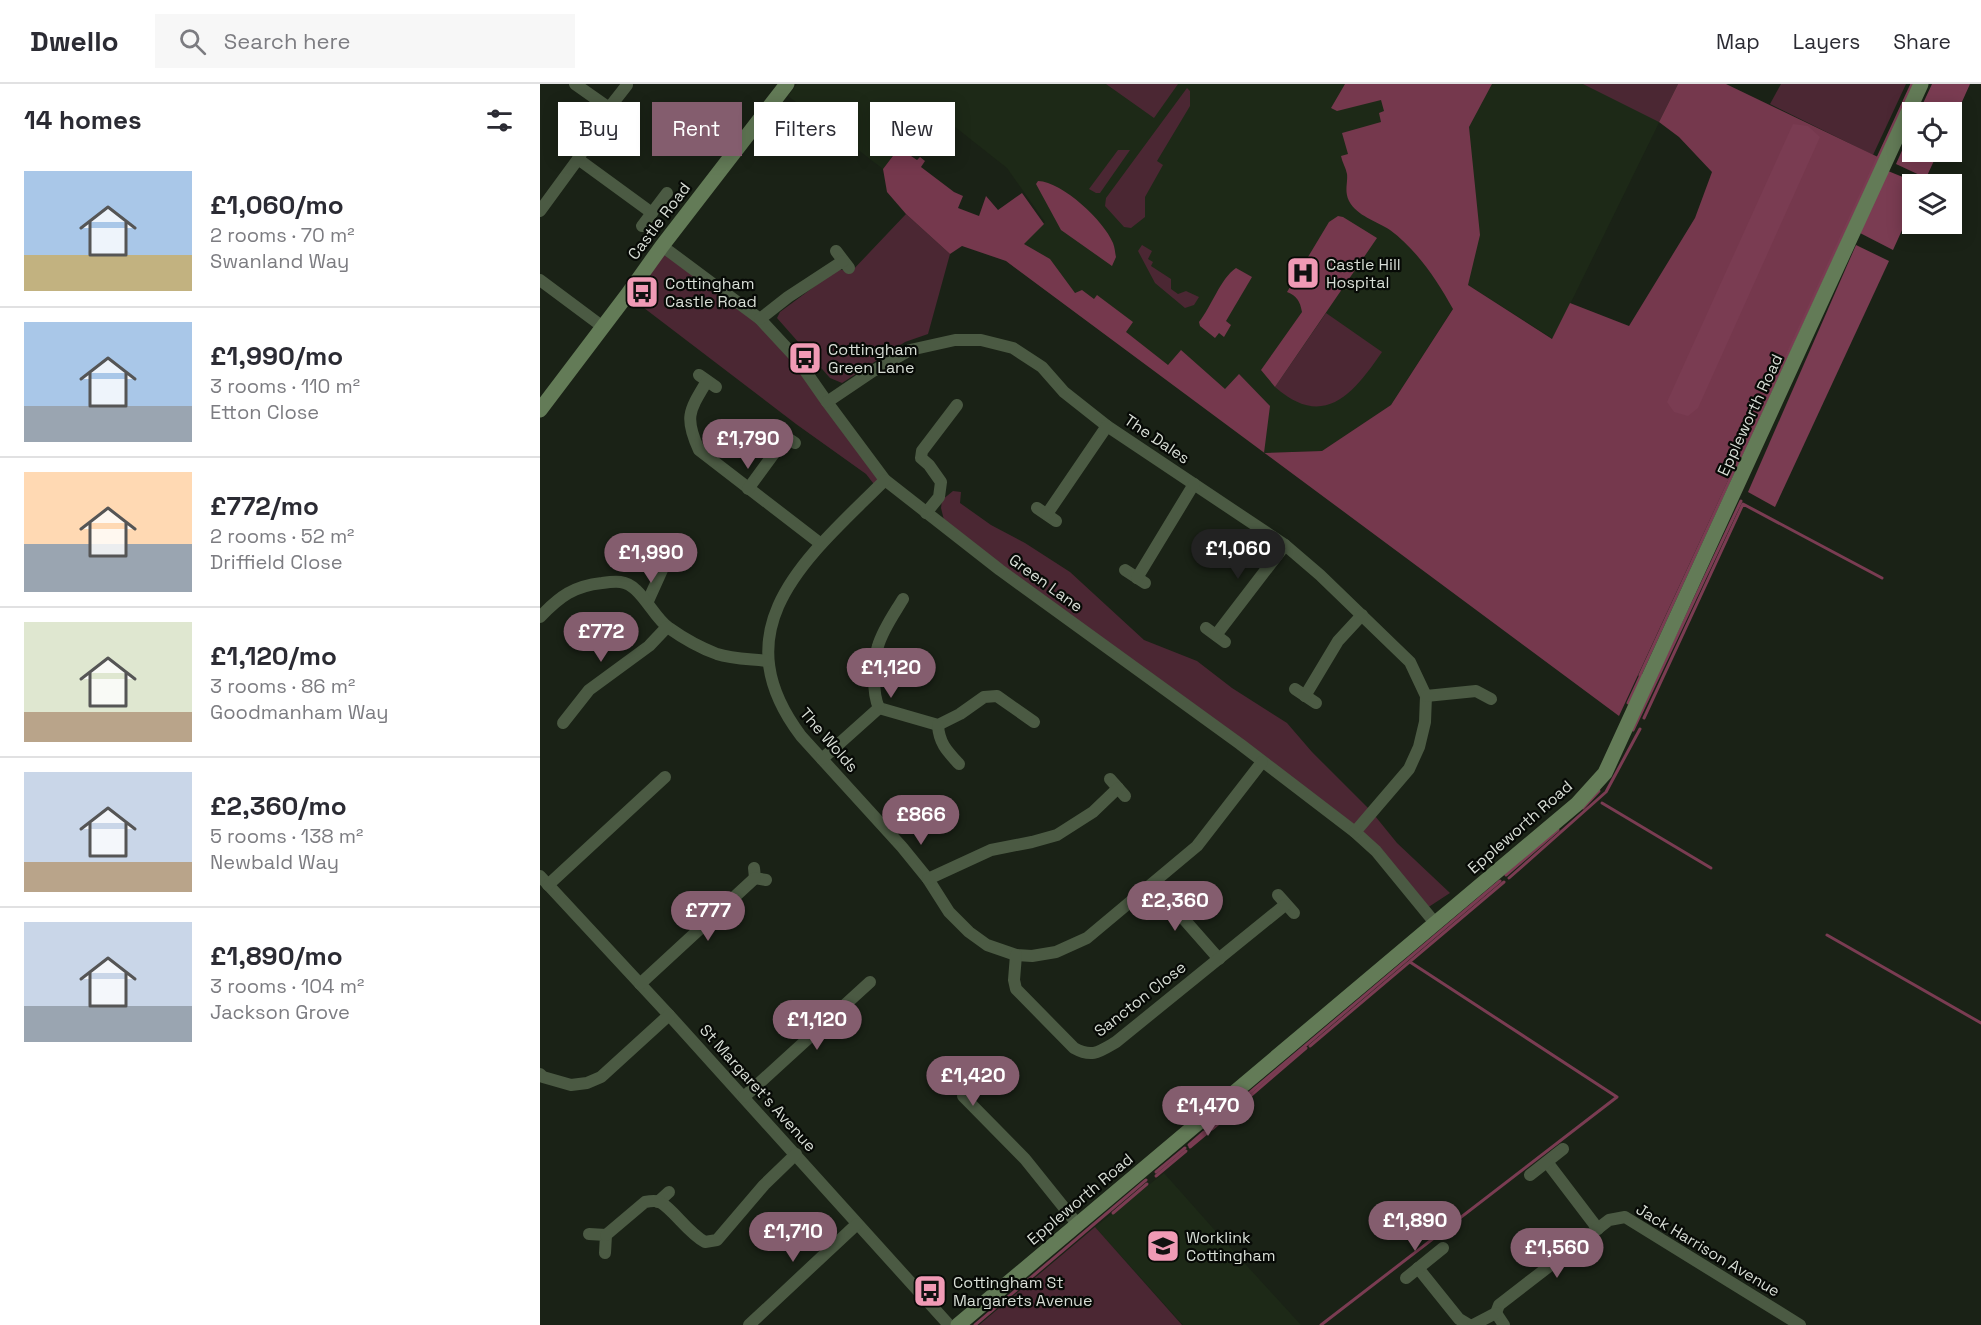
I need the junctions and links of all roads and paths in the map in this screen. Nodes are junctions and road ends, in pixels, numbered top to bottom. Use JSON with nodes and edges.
{"nodes":[{"id":1,"x":575,"y":84,"type":"edge"},
{"id":2,"x":788,"y":84,"type":"edge"},
{"id":3,"x":1921,"y":84,"type":"edge"},
{"id":4,"x":627,"y":85,"type":"edge"},
{"id":5,"x":600,"y":102,"type":"edge"},
{"id":6,"x":614,"y":102,"type":"edge"},
{"id":7,"x":580,"y":156,"type":"edge"},
{"id":8,"x":578,"y":159,"type":"junction"},
{"id":9,"x":667,"y":193,"type":"dead end"},
{"id":10,"x":540,"y":211,"type":"edge"},
{"id":11,"x":652,"y":213,"type":"junction"},
{"id":12,"x":642,"y":226,"type":"dead end"},
{"id":13,"x":662,"y":246,"type":"junction"},
{"id":14,"x":843,"y":260,"type":"dead end"},
{"id":15,"x":540,"y":280,"type":"edge"},
{"id":16,"x":760,"y":319,"type":"junction"},
{"id":17,"x":603,"y":327,"type":"junction"},
{"id":18,"x":707,"y":381,"type":"dead end"},
{"id":19,"x":827,"y":402,"type":"junction"},
{"id":20,"x":957,"y":405,"type":"dead end"},
{"id":21,"x":540,"y":410,"type":"edge"},
{"id":22,"x":1107,"y":426,"type":"junction"},
{"id":23,"x":786,"y":437,"type":"dead end"},
{"id":24,"x":885,"y":480,"type":"junction"},
{"id":25,"x":1194,"y":484,"type":"junction"},
{"id":26,"x":748,"y":489,"type":"junction"},
{"id":27,"x":926,"y":513,"type":"junction"},
{"id":28,"x":1047,"y":514,"type":"dead end"},
{"id":29,"x":821,"y":544,"type":"junction"},
{"id":30,"x":1285,"y":545,"type":"junction"},
{"id":31,"x":672,"y":550,"type":"dead end"},
{"id":32,"x":1125,"y":570,"type":"dead end"},
{"id":33,"x":905,"y":599,"type":"dead end"},
{"id":34,"x":648,"y":601,"type":"junction"},
{"id":35,"x":1362,"y":615,"type":"junction"},
{"id":36,"x":540,"y":616,"type":"edge"},
{"id":37,"x":667,"y":627,"type":"junction"},
{"id":38,"x":1216,"y":635,"type":"dead end"},
{"id":39,"x":767,"y":661,"type":"junction"},
{"id":40,"x":1305,"y":696,"type":"dead end"},
{"id":41,"x":1426,"y":696,"type":"junction"},
{"id":42,"x":1491,"y":700,"type":"dead end"},
{"id":43,"x":879,"y":708,"type":"junction"},
{"id":44,"x":1030,"y":715,"type":"dead end"},
{"id":45,"x":563,"y":723,"type":"dead end"},
{"id":46,"x":938,"y":724,"type":"junction"},
{"id":47,"x":822,"y":759,"type":"junction"},
{"id":48,"x":1262,"y":762,"type":"junction"},
{"id":49,"x":959,"y":764,"type":"dead end"},
{"id":50,"x":668,"y":774,"type":"dead end"},
{"id":51,"x":1118,"y":788,"type":"dead end"},
{"id":52,"x":1355,"y":832,"type":"junction"},
{"id":53,"x":758,"y":875,"type":"dead end"},
{"id":54,"x":928,"y":879,"type":"junction"},
{"id":55,"x":544,"y":880,"type":"edge"},
{"id":56,"x":1153,"y":884,"type":"junction"},
{"id":57,"x":1286,"y":904,"type":"dead end"},
{"id":58,"x":1435,"y":923,"type":"junction"},
{"id":59,"x":1016,"y":955,"type":"junction"},
{"id":60,"x":1219,"y":959,"type":"junction"},
{"id":61,"x":870,"y":982,"type":"dead end"},
{"id":62,"x":640,"y":984,"type":"junction"},
{"id":63,"x":669,"y":1015,"type":"junction"},
{"id":64,"x":540,"y":1074,"type":"edge"},
{"id":65,"x":961,"y":1094,"type":"dead end"},
{"id":66,"x":744,"y":1097,"type":"junction"},
{"id":67,"x":1563,"y":1149,"type":"dead end"},
{"id":68,"x":796,"y":1154,"type":"junction"},
{"id":69,"x":1547,"y":1162,"type":"junction"},
{"id":70,"x":1530,"y":1175,"type":"dead end"},
{"id":71,"x":669,"y":1192,"type":"dead end"},
{"id":72,"x":658,"y":1202,"type":"junction"},
{"id":73,"x":857,"y":1224,"type":"junction"},
{"id":74,"x":1078,"y":1225,"type":"junction"},
{"id":75,"x":1598,"y":1229,"type":"junction"},
{"id":76,"x":589,"y":1234,"type":"dead end"},
{"id":77,"x":606,"y":1236,"type":"junction"},
{"id":78,"x":1443,"y":1248,"type":"dead end"},
{"id":79,"x":605,"y":1253,"type":"dead end"},
{"id":80,"x":1418,"y":1268,"type":"junction"},
{"id":81,"x":1406,"y":1278,"type":"dead end"},
{"id":82,"x":1496,"y":1313,"type":"junction"},
{"id":83,"x":749,"y":1325,"type":"edge"},
{"id":84,"x":949,"y":1325,"type":"edge"},
{"id":85,"x":958,"y":1325,"type":"edge"},
{"id":86,"x":1471,"y":1325,"type":"edge"},
{"id":87,"x":1504,"y":1325,"type":"edge"},
{"id":88,"x":1800,"y":1325,"type":"edge"}],
"edges":[{"from":1,"to":5,"type":"street"},
{"from":2,"to":13,"type":"street","name":"Castle Road"},
{"from":3,"to":58,"type":"street","name":"Eppleworth Road"},
{"from":4,"to":6,"type":"street"},
{"from":7,"to":8,"type":"street"},
{"from":8,"to":10,"type":"street"},
{"from":8,"to":11,"type":"street"},
{"from":9,"to":11,"type":"street"},
{"from":11,"to":12,"type":"street"},
{"from":13,"to":16,"type":"street","name":"Green Lane"},
{"from":13,"to":17,"type":"street","name":"Castle Road"},
{"from":14,"to":16,"type":"street"},
{"from":15,"to":17,"type":"street"},
{"from":16,"to":19,"type":"street","name":"Green Lane"},
{"from":17,"to":21,"type":"street","name":"Castle Road"},
{"from":18,"to":26,"type":"street"},
{"from":19,"to":22,"type":"street","name":"The Dales"},
{"from":19,"to":24,"type":"street","name":"Green Lane"},
{"from":20,"to":27,"type":"street"},
{"from":22,"to":25,"type":"street","name":"The Dales"},
{"from":22,"to":28,"type":"street"},
{"from":23,"to":26,"type":"street"},
{"from":24,"to":27,"type":"street","name":"Green Lane"},
{"from":24,"to":29,"type":"street","name":"The Wolds"},
{"from":25,"to":30,"type":"street","name":"The Dales"},
{"from":25,"to":32,"type":"street"},
{"from":26,"to":29,"type":"street"},
{"from":27,"to":48,"type":"street","name":"Green Lane"},
{"from":29,"to":39,"type":"street","name":"The Wolds"},
{"from":30,"to":35,"type":"street","name":"The Dales"},
{"from":30,"to":38,"type":"street"},
{"from":31,"to":34,"type":"street"},
{"from":33,"to":43,"type":"street"},
{"from":34,"to":36,"type":"street"},
{"from":34,"to":37,"type":"street"},
{"from":35,"to":40,"type":"street"},
{"from":35,"to":41,"type":"street","name":"The Dales"},
{"from":37,"to":39,"type":"street"},
{"from":37,"to":45,"type":"street"},
{"from":39,"to":47,"type":"street","name":"The Wolds"},
{"from":41,"to":42,"type":"street"},
{"from":41,"to":52,"type":"street","name":"The Dales"},
{"from":43,"to":46,"type":"street"},
{"from":43,"to":47,"type":"street"},
{"from":44,"to":46,"type":"street"},
{"from":46,"to":49,"type":"street"},
{"from":47,"to":54,"type":"street","name":"The Wolds"},
{"from":48,"to":52,"type":"street","name":"Green Lane"},
{"from":48,"to":56,"type":"street","name":"The Wolds"},
{"from":50,"to":55,"type":"street"},
{"from":51,"to":54,"type":"street"},
{"from":52,"to":58,"type":"street","name":"Green Lane"},
{"from":53,"to":62,"type":"street"},
{"from":54,"to":59,"type":"street","name":"The Wolds"},
{"from":55,"to":62,"type":"street","name":"St Margaret's Avenue"},
{"from":56,"to":59,"type":"street","name":"The Wolds"},
{"from":56,"to":60,"type":"street"},
{"from":57,"to":60,"type":"street","name":"Sancton Close"},
{"from":58,"to":74,"type":"street","name":"Eppleworth Road"},
{"from":59,"to":60,"type":"street","name":"Sancton Close"},
{"from":61,"to":66,"type":"street"},
{"from":62,"to":63,"type":"street","name":"St Margaret's Avenue"},
{"from":63,"to":64,"type":"street"},
{"from":63,"to":66,"type":"street","name":"St Margaret's Avenue"},
{"from":65,"to":74,"type":"street"},
{"from":66,"to":68,"type":"street","name":"St Margaret's Avenue"},
{"from":67,"to":69,"type":"street"},
{"from":68,"to":72,"type":"street"},
{"from":68,"to":73,"type":"street","name":"St Margaret's Avenue"},
{"from":69,"to":70,"type":"street"},
{"from":69,"to":75,"type":"street"},
{"from":71,"to":72,"type":"street"},
{"from":72,"to":77,"type":"street"},
{"from":73,"to":83,"type":"street"},
{"from":73,"to":84,"type":"street","name":"St Margaret's Avenue"},
{"from":74,"to":85,"type":"street","name":"Eppleworth Road"},
{"from":75,"to":82,"type":"street"},
{"from":75,"to":88,"type":"street","name":"Jack Harrison Avenue"},
{"from":76,"to":77,"type":"street"},
{"from":77,"to":79,"type":"street"},
{"from":78,"to":80,"type":"street"},
{"from":80,"to":81,"type":"street"},
{"from":80,"to":86,"type":"street"},
{"from":82,"to":86,"type":"street"},
{"from":82,"to":87,"type":"street"}]}
